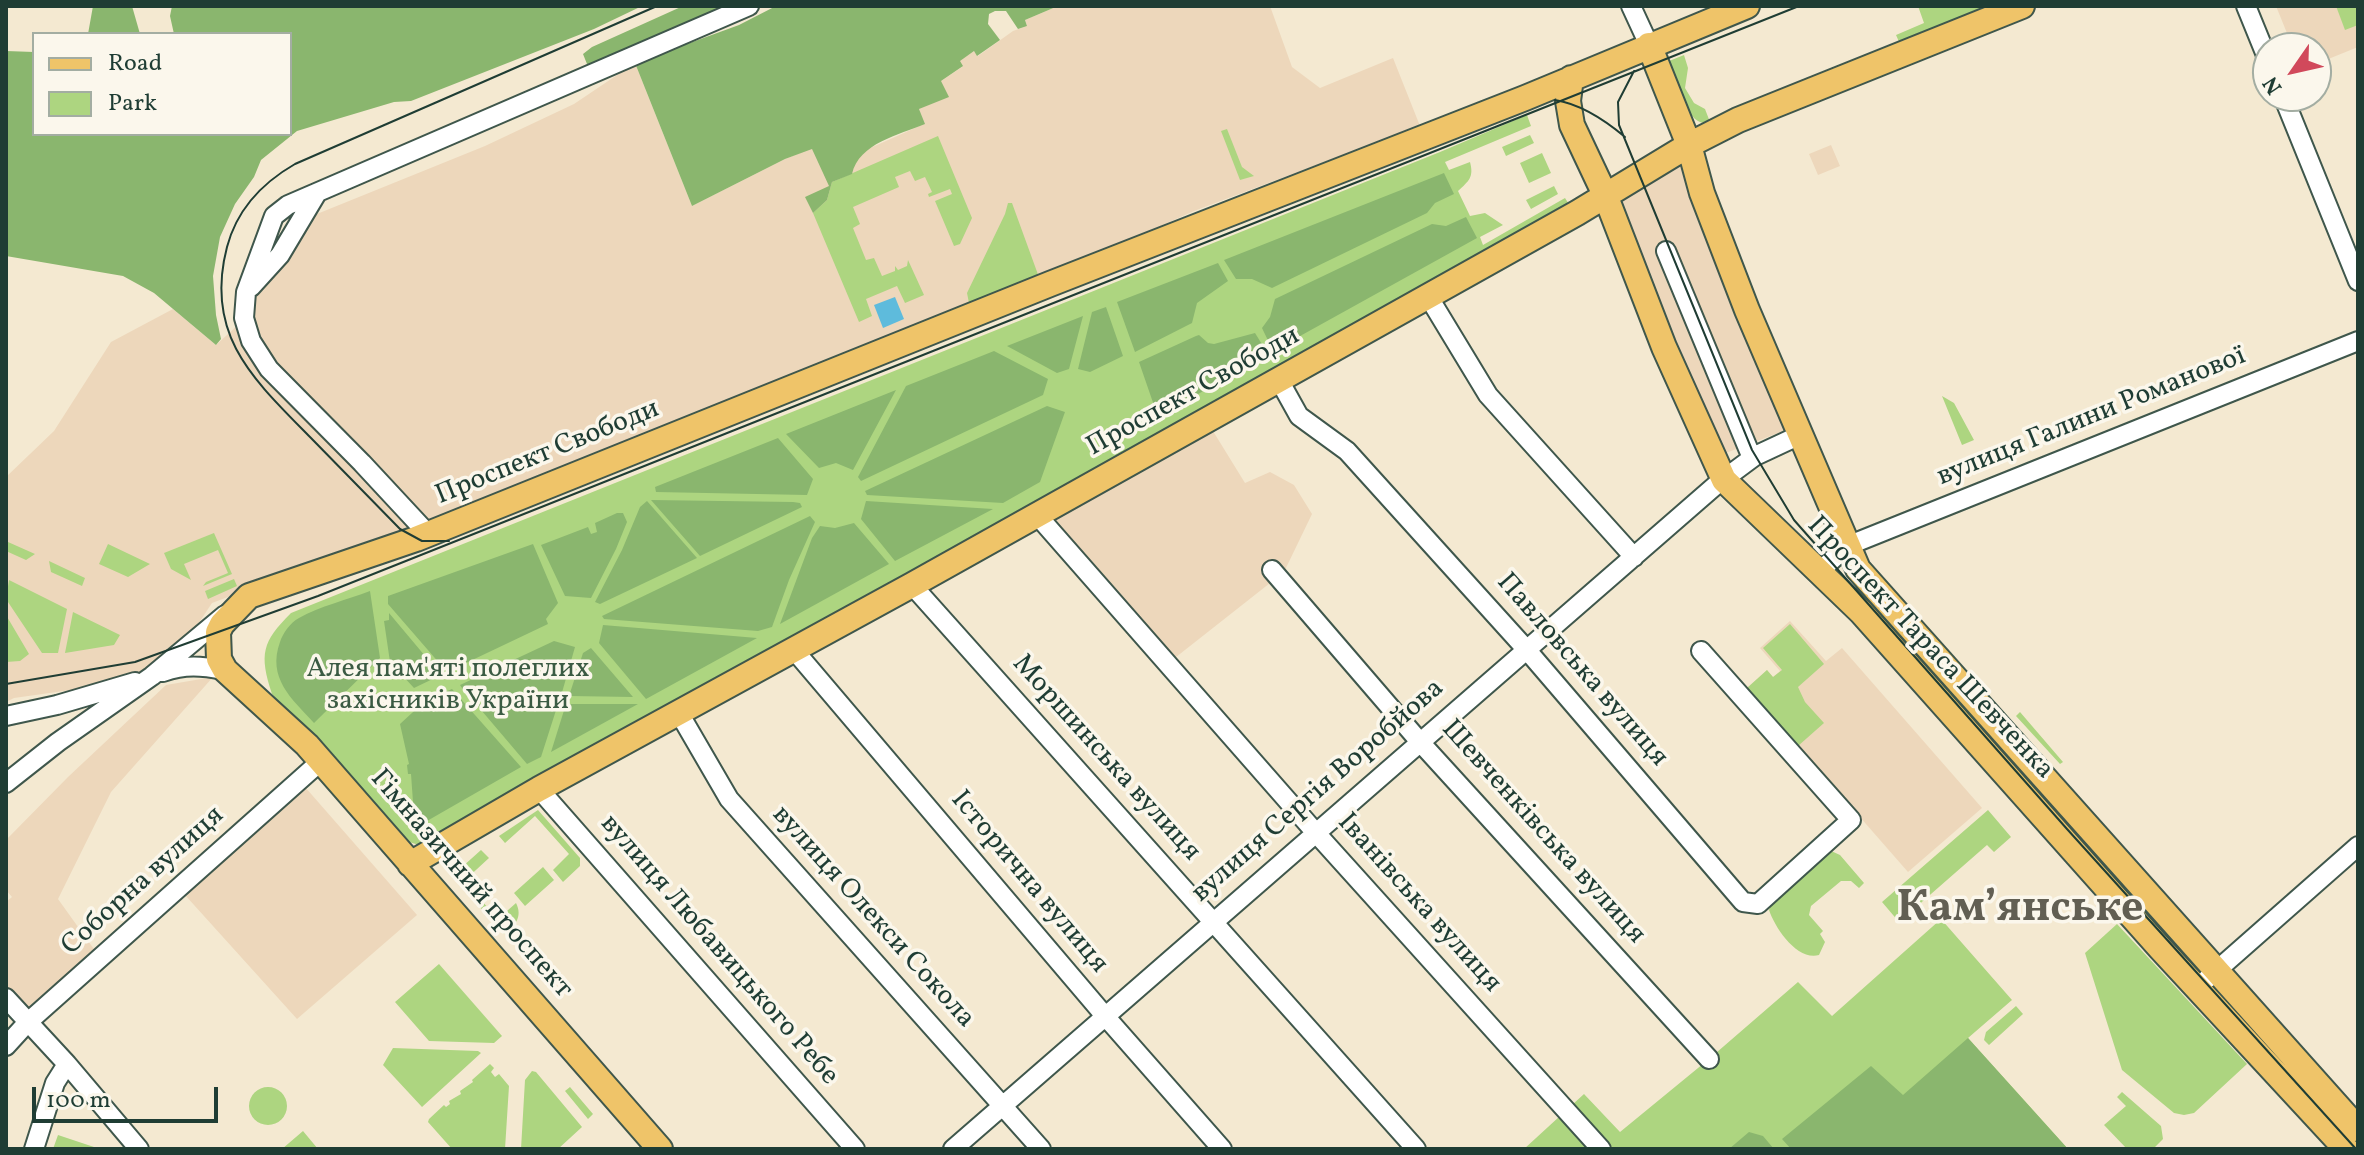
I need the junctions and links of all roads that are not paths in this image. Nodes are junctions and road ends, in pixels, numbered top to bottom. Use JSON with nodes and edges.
{"nodes":[{"id":1,"x":749,"y":6,"type":"edge"},
{"id":2,"x":1631,"y":6,"type":"edge"},
{"id":3,"x":1747,"y":6,"type":"edge"},
{"id":4,"x":2022,"y":6,"type":"edge"},
{"id":5,"x":2246,"y":6,"type":"edge"},
{"id":6,"x":2257,"y":32,"type":"edge"},
{"id":7,"x":1649,"y":45,"type":"junction"},
{"id":8,"x":1571,"y":78,"type":"junction"},
{"id":9,"x":2289,"y":112,"type":"edge"},
{"id":10,"x":1689,"y":145,"type":"junction"},
{"id":11,"x":317,"y":193,"type":"junction"},
{"id":12,"x":1606,"y":197,"type":"junction"},
{"id":13,"x":1666,"y":251,"type":"dead end"},
{"id":14,"x":2358,"y":281,"type":"edge"},
{"id":15,"x":246,"y":292,"type":"junction"},
{"id":16,"x":1428,"y":296,"type":"junction"},
{"id":17,"x":2358,"y":341,"type":"edge"},
{"id":18,"x":1279,"y":380,"type":"junction"},
{"id":19,"x":1800,"y":435,"type":"junction"},
{"id":20,"x":1752,"y":458,"type":"junction"},
{"id":21,"x":1724,"y":480,"type":"junction"},
{"id":22,"x":1037,"y":515,"type":"junction"},
{"id":23,"x":428,"y":534,"type":"junction"},
{"id":24,"x":1847,"y":546,"type":"junction"},
{"id":25,"x":1634,"y":557,"type":"junction"},
{"id":26,"x":1272,"y":570,"type":"dead end"},
{"id":27,"x":1819,"y":572,"type":"junction"},
{"id":28,"x":912,"y":585,"type":"junction"},
{"id":29,"x":249,"y":596,"type":"junction"},
{"id":30,"x":1526,"y":649,"type":"junction"},
{"id":31,"x":185,"y":650,"type":"junction"},
{"id":32,"x":794,"y":650,"type":"junction"},
{"id":33,"x":1701,"y":651,"type":"dead end"},
{"id":34,"x":225,"y":670,"type":"junction"},
{"id":35,"x":152,"y":676,"type":"junction"},
{"id":36,"x":679,"y":713,"type":"junction"},
{"id":37,"x":6,"y":716,"type":"edge"},
{"id":38,"x":1420,"y":742,"type":"junction"},
{"id":39,"x":321,"y":761,"type":"junction"},
{"id":40,"x":6,"y":783,"type":"edge"},
{"id":41,"x":539,"y":789,"type":"junction"},
{"id":42,"x":1316,"y":833,"type":"junction"},
{"id":43,"x":2358,"y":846,"type":"edge"},
{"id":44,"x":410,"y":864,"type":"junction"},
{"id":45,"x":1213,"y":922,"type":"junction"},
{"id":46,"x":2206,"y":980,"type":"junction"},
{"id":47,"x":6,"y":998,"type":"edge"},
{"id":48,"x":1105,"y":1016,"type":"junction"},
{"id":49,"x":27,"y":1023,"type":"junction"},
{"id":50,"x":6,"y":1046,"type":"edge"},
{"id":51,"x":1709,"y":1059,"type":"dead end"},
{"id":52,"x":67,"y":1064,"type":"junction"},
{"id":53,"x":1003,"y":1106,"type":"junction"},
{"id":54,"x":2358,"y":1129,"type":"edge"},
{"id":55,"x":650,"y":1146,"type":"edge"},
{"id":56,"x":34,"y":1149,"type":"edge"},
{"id":57,"x":139,"y":1149,"type":"edge"},
{"id":58,"x":855,"y":1149,"type":"edge"},
{"id":59,"x":953,"y":1149,"type":"edge"},
{"id":60,"x":1041,"y":1149,"type":"edge"},
{"id":61,"x":1222,"y":1149,"type":"edge"},
{"id":62,"x":1416,"y":1149,"type":"edge"},
{"id":63,"x":1601,"y":1149,"type":"edge"},
{"id":64,"x":2346,"y":1149,"type":"edge"}],
"edges":[{"from":1,"to":11,"type":"street"},
{"from":2,"to":7,"type":"street"},
{"from":3,"to":7,"type":"main road","name":"Проспект Свободи"},
{"from":4,"to":10,"type":"main road","name":"Проспект Свободи"},
{"from":5,"to":6,"type":"street"},
{"from":7,"to":8,"type":"main road","name":"Проспект Свободи"},
{"from":7,"to":10,"type":"main road","name":"Проспект Тараса Шевченка"},
{"from":8,"to":12,"type":"main road","name":"Проспект Тараса Шевченка"},
{"from":8,"to":23,"type":"main road","name":"Проспект Свободи"},
{"from":9,"to":14,"type":"street"},
{"from":10,"to":12,"type":"main road","name":"Проспект Свободи"},
{"from":10,"to":19,"type":"main road","name":"Проспект Тараса Шевченка"},
{"from":11,"to":15,"type":"street"},
{"from":11,"to":15,"type":"street"},
{"from":12,"to":16,"type":"main road","name":"Проспект Свободи"},
{"from":12,"to":21,"type":"main road","name":"Проспект Тараса Шевченка"},
{"from":13,"to":20,"type":"street"},
{"from":15,"to":23,"type":"street"},
{"from":16,"to":18,"type":"main road","name":"Проспект Свободи"},
{"from":16,"to":25,"type":"street"},
{"from":17,"to":24,"type":"street","name":"вулиця Галини Романової"},
{"from":18,"to":22,"type":"main road","name":"Проспект Свободи"},
{"from":18,"to":30,"type":"street","name":"Павловська вулиця"},
{"from":19,"to":20,"type":"street","name":"вулиця Сергія Воробйова"},
{"from":19,"to":24,"type":"main road","name":"Проспект Тараса Шевченка"},
{"from":20,"to":21,"type":"street","name":"вулиця Сергія Воробйова"},
{"from":21,"to":25,"type":"street","name":"вулиця Сергія Воробйова"},
{"from":21,"to":27,"type":"main road","name":"Проспект Тараса Шевченка"},
{"from":22,"to":28,"type":"main road","name":"Проспект Свободи"},
{"from":22,"to":42,"type":"street","name":"Іванівська вулиця"},
{"from":23,"to":29,"type":"main road","name":"Проспект Свободи"},
{"from":24,"to":27,"type":"street"},
{"from":24,"to":46,"type":"main road","name":"Проспект Тараса Шевченка"},
{"from":25,"to":30,"type":"street","name":"вулиця Сергія Воробйова"},
{"from":26,"to":38,"type":"street","name":"Шевченківська вулиця"},
{"from":27,"to":46,"type":"main road","name":"Проспект Тараса Шевченка"},
{"from":28,"to":32,"type":"main road","name":"Проспект Свободи"},
{"from":28,"to":45,"type":"street","name":"Моршинська вулиця"},
{"from":29,"to":31,"type":"street","name":"Проспект Свободи"},
{"from":29,"to":34,"type":"main road"},
{"from":30,"to":33,"type":"street","name":"Павловська вулиця"},
{"from":30,"to":38,"type":"street","name":"вулиця Сергія Воробйова"},
{"from":31,"to":34,"type":"street"},
{"from":31,"to":35,"type":"street","name":"Проспект Свободи"},
{"from":32,"to":36,"type":"main road","name":"Проспект Свободи"},
{"from":32,"to":48,"type":"street","name":"Історична вулиця"},
{"from":34,"to":35,"type":"street"},
{"from":34,"to":39,"type":"main road","name":"Гімназичний проспект"},
{"from":35,"to":37,"type":"street"},
{"from":35,"to":40,"type":"street","name":"Проспект Свободи"},
{"from":36,"to":41,"type":"main road","name":"Проспект Свободи"},
{"from":36,"to":53,"type":"street","name":"вулиця Олекси Сокола"},
{"from":38,"to":42,"type":"street","name":"вулиця Сергія Воробйова"},
{"from":38,"to":51,"type":"street","name":"Шевченківська вулиця"},
{"from":39,"to":44,"type":"main road","name":"Гімназичний проспект"},
{"from":39,"to":49,"type":"street","name":"Соборна вулиця"},
{"from":41,"to":44,"type":"main road","name":"Проспект Свободи"},
{"from":41,"to":58,"type":"street","name":"вулиця Любавицького Ребе"},
{"from":42,"to":45,"type":"street","name":"вулиця Сергія Воробйова"},
{"from":42,"to":63,"type":"street","name":"Іванівська вулиця"},
{"from":43,"to":46,"type":"street"},
{"from":44,"to":55,"type":"main road","name":"Гімназичний проспект"},
{"from":45,"to":48,"type":"street","name":"вулиця Сергія Воробйова"},
{"from":45,"to":62,"type":"street","name":"Моршинська вулиця"},
{"from":46,"to":54,"type":"main road","name":"Проспект Тараса Шевченка"},
{"from":46,"to":64,"type":"main road","name":"Проспект Тараса Шевченка"},
{"from":47,"to":49,"type":"street"},
{"from":48,"to":53,"type":"street","name":"вулиця Сергія Воробйова"},
{"from":48,"to":61,"type":"street","name":"Історична вулиця"},
{"from":49,"to":50,"type":"street","name":"Соборна вулиця"},
{"from":49,"to":52,"type":"street"},
{"from":52,"to":56,"type":"street"},
{"from":52,"to":57,"type":"street"},
{"from":53,"to":59,"type":"street","name":"вулиця Сергія Воробйова"},
{"from":53,"to":60,"type":"street","name":"вулиця Олекси Сокола"}]}
